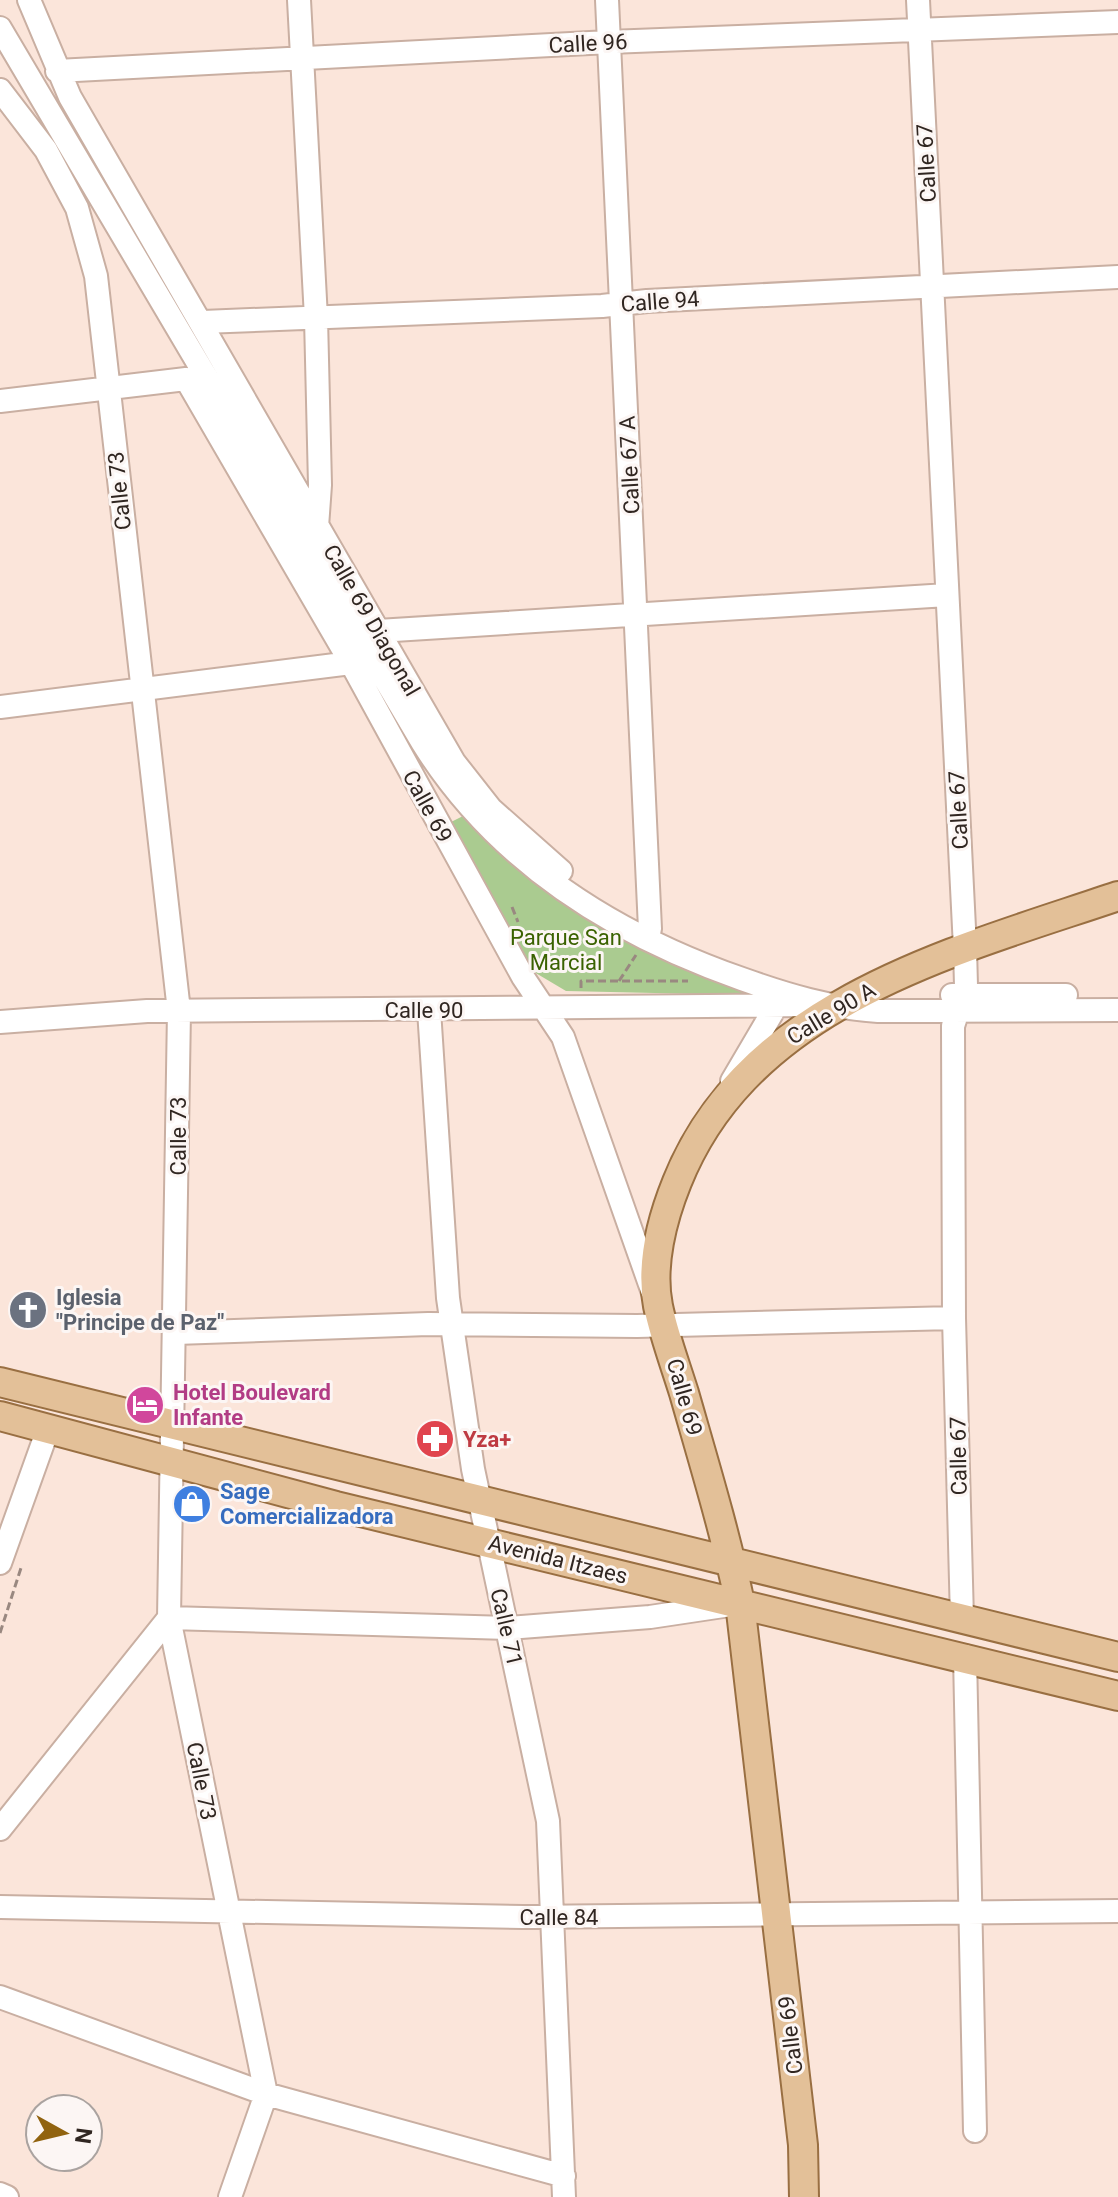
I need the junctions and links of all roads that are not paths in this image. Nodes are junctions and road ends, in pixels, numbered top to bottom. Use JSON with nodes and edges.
{"nodes":[{"id":1,"x":29,"y":0,"type":"edge"},
{"id":2,"x":299,"y":0,"type":"edge"},
{"id":3,"x":607,"y":0,"type":"edge"},
{"id":4,"x":918,"y":0,"type":"edge"},
{"id":5,"x":1118,"y":22,"type":"edge"},
{"id":6,"x":38,"y":27,"type":"junction"},
{"id":7,"x":920,"y":32,"type":"junction"},
{"id":8,"x":4,"y":42,"type":"edge"},
{"id":9,"x":609,"y":42,"type":"junction"},
{"id":10,"x":302,"y":57,"type":"junction"},
{"id":11,"x":57,"y":71,"type":"junction"},
{"id":12,"x":0,"y":90,"type":"edge"},
{"id":13,"x":1118,"y":277,"type":"edge"},
{"id":14,"x":932,"y":286,"type":"junction"},
{"id":15,"x":621,"y":304,"type":"junction"},
{"id":16,"x":316,"y":318,"type":"junction"},
{"id":17,"x":203,"y":322,"type":"junction"},
{"id":18,"x":108,"y":388,"type":"junction"},
{"id":19,"x":0,"y":401,"type":"edge"},
{"id":20,"x":317,"y":527,"type":"junction"},
{"id":21,"x":947,"y":595,"type":"junction"},
{"id":22,"x":636,"y":615,"type":"junction"},
{"id":23,"x":378,"y":631,"type":"junction"},
{"id":24,"x":351,"y":663,"type":"junction"},
{"id":25,"x":141,"y":692,"type":"junction"},
{"id":26,"x":0,"y":707,"type":"edge"},
{"id":27,"x":1118,"y":896,"type":"edge"},
{"id":28,"x":650,"y":929,"type":"junction"},
{"id":29,"x":965,"y":948,"type":"junction"},
{"id":30,"x":967,"y":996,"type":"junction"},
{"id":31,"x":1118,"y":996,"type":"edge"},
{"id":32,"x":835,"y":1004,"type":"junction"},
{"id":33,"x":775,"y":1008,"type":"junction"},
{"id":34,"x":543,"y":1009,"type":"junction"},
{"id":35,"x":429,"y":1010,"type":"junction"},
{"id":36,"x":1118,"y":1010,"type":"edge"},
{"id":37,"x":179,"y":1011,"type":"junction"},
{"id":38,"x":0,"y":1022,"type":"edge"},
{"id":39,"x":699,"y":1137,"type":"junction"},
{"id":40,"x":660,"y":1315,"type":"junction"},
{"id":41,"x":954,"y":1318,"type":"junction"},
{"id":42,"x":452,"y":1326,"type":"junction"},
{"id":43,"x":176,"y":1333,"type":"junction"},
{"id":44,"x":0,"y":1382,"type":"edge"},
{"id":45,"x":6,"y":1423,"type":"edge"},
{"id":46,"x":173,"y":1426,"type":"junction"},
{"id":47,"x":48,"y":1429,"type":"junction"},
{"id":48,"x":173,"y":1461,"type":"junction"},
{"id":49,"x":479,"y":1501,"type":"junction"},
{"id":50,"x":488,"y":1542,"type":"junction"},
{"id":51,"x":0,"y":1563,"type":"edge"},
{"id":52,"x":731,"y":1563,"type":"junction"},
{"id":53,"x":740,"y":1603,"type":"junction"},
{"id":54,"x":169,"y":1618,"type":"junction"},
{"id":55,"x":962,"y":1619,"type":"junction"},
{"id":56,"x":508,"y":1628,"type":"junction"},
{"id":57,"x":965,"y":1656,"type":"junction"},
{"id":58,"x":1118,"y":1657,"type":"edge"},
{"id":59,"x":1118,"y":1696,"type":"edge"},
{"id":60,"x":0,"y":1829,"type":"edge"},
{"id":61,"x":0,"y":1907,"type":"edge"},
{"id":62,"x":227,"y":1910,"type":"junction"},
{"id":63,"x":968,"y":1911,"type":"junction"},
{"id":64,"x":1118,"y":1911,"type":"edge"},
{"id":65,"x":776,"y":1915,"type":"junction"},
{"id":66,"x":554,"y":1917,"type":"junction"},
{"id":67,"x":0,"y":1997,"type":"edge"},
{"id":68,"x":266,"y":2094,"type":"junction"},
{"id":69,"x":975,"y":2131,"type":"dead end"},
{"id":70,"x":564,"y":2186,"type":"edge"},
{"id":71,"x":0,"y":2194,"type":"edge"},
{"id":72,"x":7,"y":2197,"type":"edge"},
{"id":73,"x":230,"y":2197,"type":"edge"},
{"id":74,"x":804,"y":2197,"type":"edge"}],
"edges":[{"from":1,"to":6,"type":"street","name":"Calle 69 Diagonal"},
{"from":2,"to":10,"type":"street"},
{"from":3,"to":9,"type":"street","name":"Calle 67 A"},
{"from":4,"to":7,"type":"street","name":"Calle 67"},
{"from":5,"to":7,"type":"street","name":"Calle 96"},
{"from":6,"to":8,"type":"street"},
{"from":6,"to":11,"type":"street","name":"Calle 69 Diagonal"},
{"from":7,"to":9,"type":"street","name":"Calle 96"},
{"from":7,"to":14,"type":"street","name":"Calle 67"},
{"from":8,"to":32,"type":"street"},
{"from":9,"to":10,"type":"street","name":"Calle 96"},
{"from":9,"to":15,"type":"street","name":"Calle 67 A"},
{"from":10,"to":11,"type":"street","name":"Calle 96"},
{"from":10,"to":16,"type":"street"},
{"from":11,"to":17,"type":"street","name":"Calle 69 Diagonal"},
{"from":12,"to":18,"type":"street","name":"Calle 73"},
{"from":13,"to":14,"type":"street","name":"Calle 94"},
{"from":14,"to":15,"type":"street","name":"Calle 94"},
{"from":14,"to":21,"type":"street","name":"Calle 67"},
{"from":15,"to":16,"type":"street","name":"Calle 94"},
{"from":15,"to":22,"type":"street","name":"Calle 67 A"},
{"from":16,"to":17,"type":"street","name":"Calle 94"},
{"from":16,"to":20,"type":"street"},
{"from":17,"to":20,"type":"street","name":"Calle 69 Diagonal"},
{"from":18,"to":19,"type":"street"},
{"from":18,"to":24,"type":"street","name":"Calle 69"},
{"from":18,"to":25,"type":"street","name":"Calle 73"},
{"from":20,"to":23,"type":"street","name":"Calle 69 Diagonal"},
{"from":21,"to":22,"type":"street"},
{"from":21,"to":29,"type":"street","name":"Calle 67"},
{"from":22,"to":23,"type":"street"},
{"from":22,"to":28,"type":"street","name":"Calle 67 A"},
{"from":23,"to":28,"type":"street","name":"Calle 69 Diagonal"},
{"from":24,"to":25,"type":"street"},
{"from":24,"to":34,"type":"street","name":"Calle 69"},
{"from":25,"to":26,"type":"street"},
{"from":25,"to":37,"type":"street","name":"Calle 73"},
{"from":27,"to":29,"type":"main road","name":"Calle 90 A"},
{"from":28,"to":32,"type":"street","name":"Calle 69 Diagonal"},
{"from":29,"to":30,"type":"street","name":"Calle 67"},
{"from":29,"to":32,"type":"main road","name":"Calle 90 A"},
{"from":30,"to":31,"type":"street"},
{"from":30,"to":32,"type":"street"},
{"from":30,"to":36,"type":"street"},
{"from":30,"to":41,"type":"street","name":"Calle 67"},
{"from":32,"to":33,"type":"street","name":"Calle 90"},
{"from":32,"to":39,"type":"main road","name":"Calle 90 A"},
{"from":33,"to":34,"type":"street","name":"Calle 90"},
{"from":33,"to":39,"type":"street"},
{"from":34,"to":35,"type":"street","name":"Calle 90"},
{"from":34,"to":40,"type":"street","name":"Calle 69"},
{"from":35,"to":37,"type":"street","name":"Calle 90"},
{"from":35,"to":42,"type":"street","name":"Calle 71"},
{"from":37,"to":38,"type":"street","name":"Calle 90"},
{"from":37,"to":43,"type":"street","name":"Calle 73"},
{"from":39,"to":40,"type":"main road","name":"Calle 90 A"},
{"from":40,"to":41,"type":"street"},
{"from":40,"to":42,"type":"street"},
{"from":40,"to":52,"type":"main road","name":"Calle 69"},
{"from":41,"to":55,"type":"street","name":"Calle 67"},
{"from":42,"to":43,"type":"street"},
{"from":42,"to":49,"type":"street","name":"Calle 71"},
{"from":43,"to":46,"type":"street","name":"Calle 73"},
{"from":44,"to":46,"type":"main road","name":"Avenida Itzaes"},
{"from":45,"to":47,"type":"main road","name":"Avenida Itzaes"},
{"from":46,"to":48,"type":"street","name":"Calle 73"},
{"from":46,"to":49,"type":"main road","name":"Avenida Itzaes"},
{"from":47,"to":48,"type":"main road","name":"Avenida Itzaes"},
{"from":47,"to":51,"type":"street"},
{"from":48,"to":50,"type":"main road","name":"Avenida Itzaes"},
{"from":48,"to":54,"type":"street","name":"Calle 73"},
{"from":49,"to":50,"type":"street","name":"Calle 71"},
{"from":49,"to":52,"type":"main road","name":"Avenida Itzaes"},
{"from":50,"to":53,"type":"main road","name":"Avenida Itzaes"},
{"from":50,"to":56,"type":"street","name":"Calle 71"},
{"from":52,"to":53,"type":"main road","name":"Calle 69"},
{"from":52,"to":55,"type":"main road","name":"Avenida Itzaes"},
{"from":53,"to":56,"type":"street"},
{"from":53,"to":57,"type":"main road","name":"Avenida Itzaes"},
{"from":53,"to":65,"type":"main road","name":"Calle 69"},
{"from":54,"to":56,"type":"street"},
{"from":54,"to":60,"type":"street"},
{"from":54,"to":62,"type":"street","name":"Calle 73"},
{"from":55,"to":58,"type":"main road","name":"Avenida Itzaes"},
{"from":56,"to":66,"type":"street","name":"Calle 71"},
{"from":57,"to":59,"type":"main road","name":"Avenida Itzaes"},
{"from":57,"to":63,"type":"street"},
{"from":61,"to":62,"type":"street","name":"Calle 84"},
{"from":62,"to":66,"type":"street","name":"Calle 84"},
{"from":62,"to":68,"type":"street","name":"Calle 73"},
{"from":63,"to":64,"type":"street","name":"Calle 84"},
{"from":63,"to":65,"type":"street","name":"Calle 84"},
{"from":63,"to":69,"type":"street"},
{"from":65,"to":66,"type":"street","name":"Calle 84"},
{"from":65,"to":74,"type":"main road","name":"Calle 69"},
{"from":66,"to":70,"type":"street","name":"Calle 71"},
{"from":67,"to":68,"type":"street"},
{"from":68,"to":70,"type":"street"},
{"from":68,"to":73,"type":"street"},
{"from":71,"to":72,"type":"street"}]}
